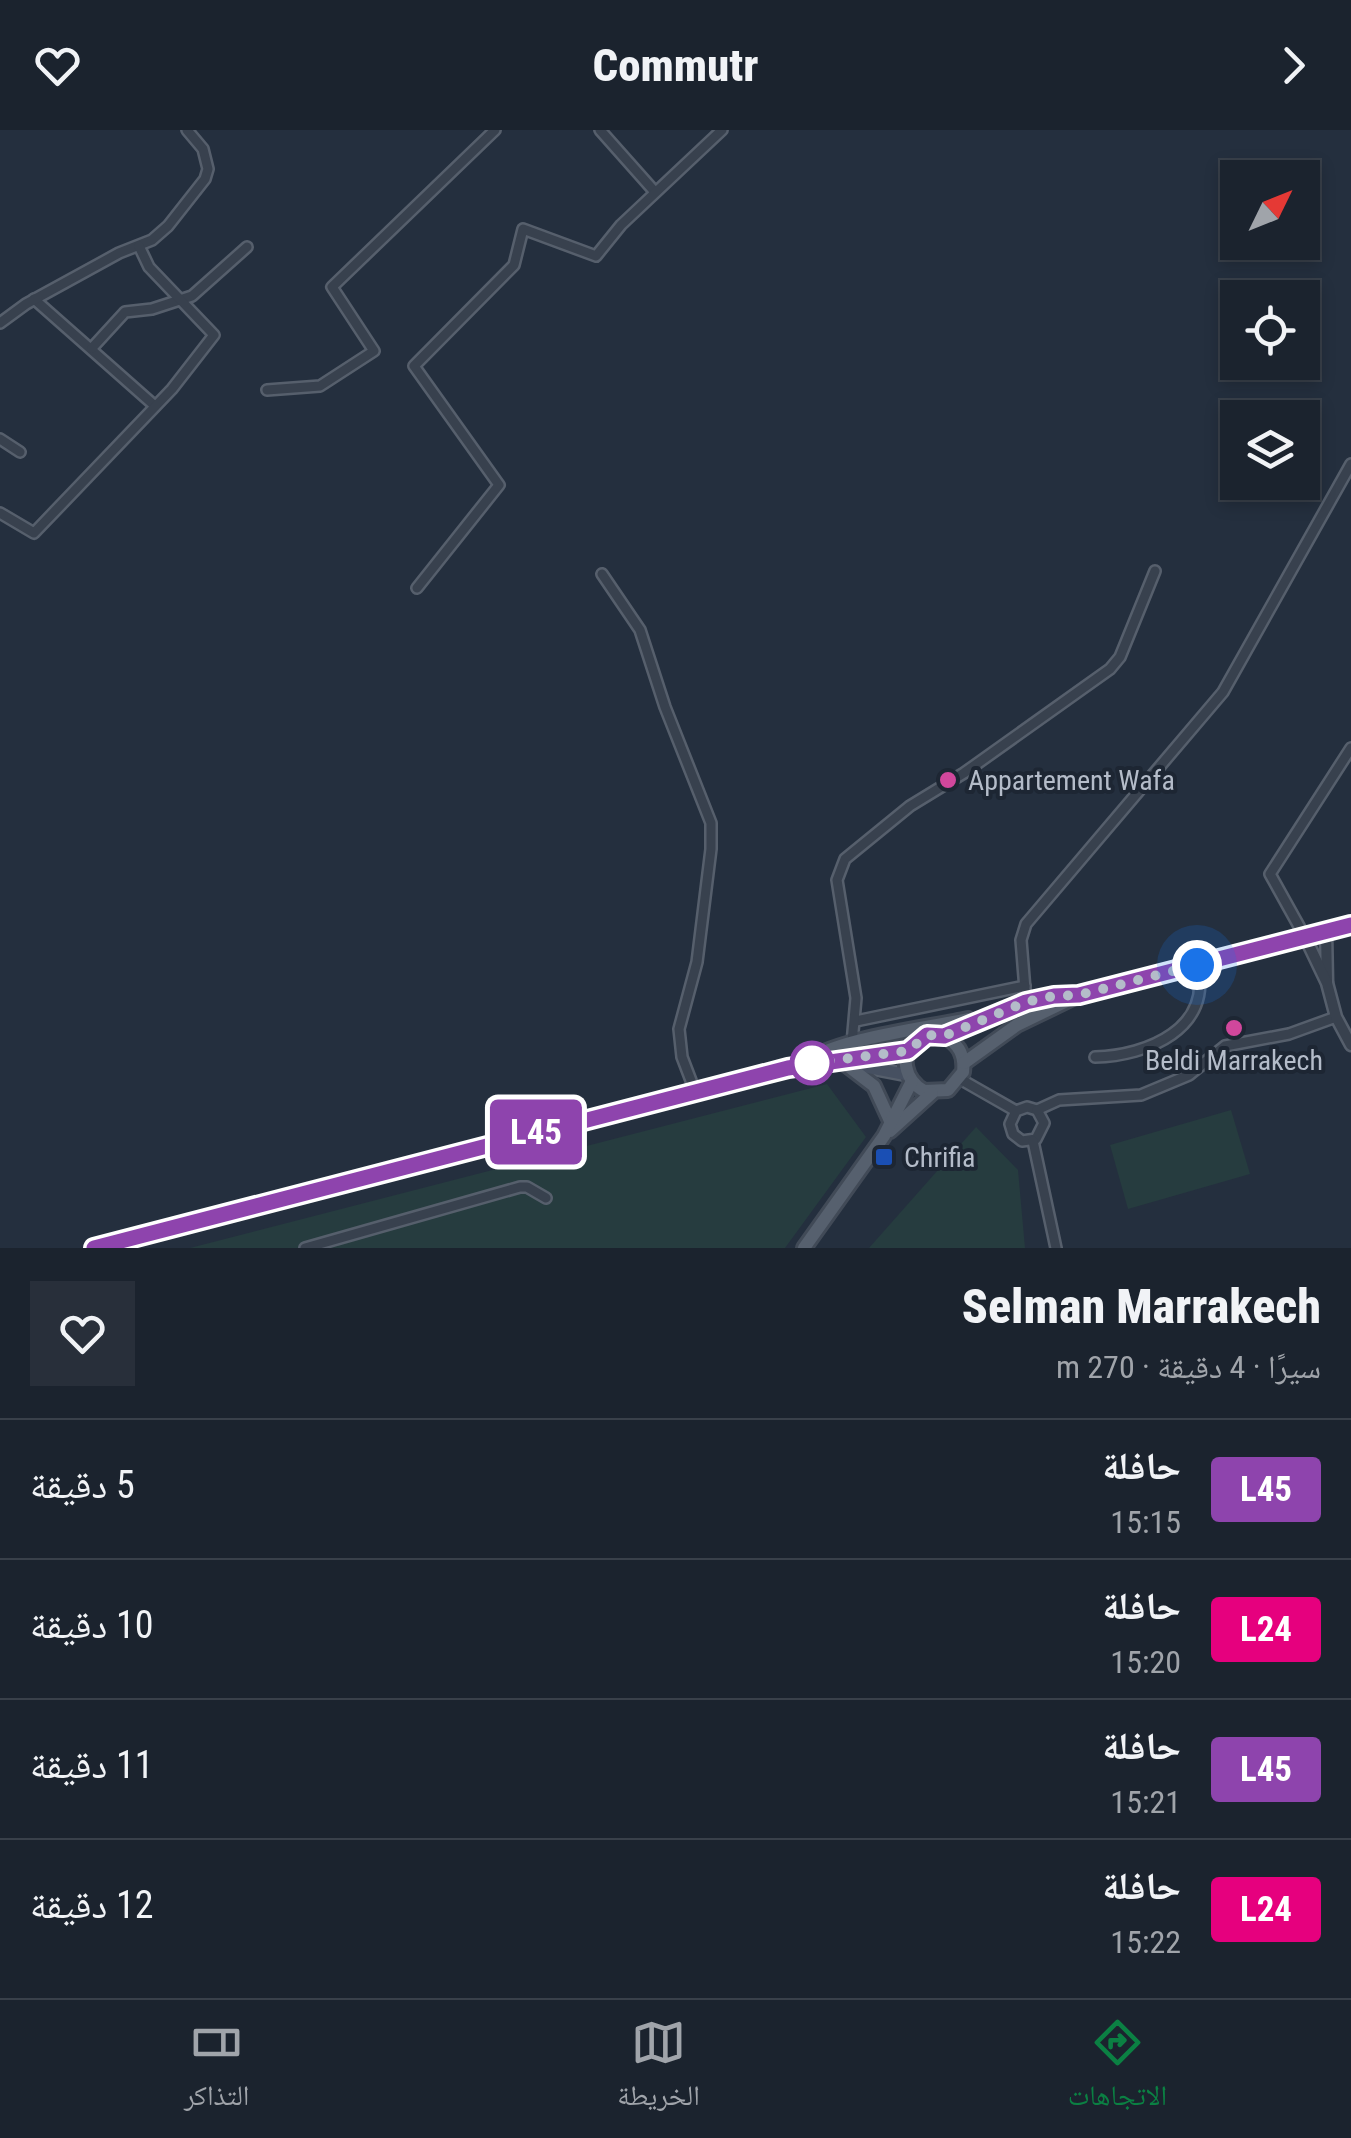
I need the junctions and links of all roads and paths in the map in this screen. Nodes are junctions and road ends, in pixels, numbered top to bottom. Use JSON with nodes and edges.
{"nodes":[{"id":1,"x":187,"y":130,"type":"edge"},
{"id":2,"x":496,"y":130,"type":"edge"},
{"id":3,"x":600,"y":130,"type":"edge"},
{"id":4,"x":722,"y":130,"type":"edge"},
{"id":5,"x":655,"y":192,"type":"junction"},
{"id":6,"x":139,"y":246,"type":"junction"},
{"id":7,"x":247,"y":248,"type":"dead end"},
{"id":8,"x":34,"y":300,"type":"junction"},
{"id":9,"x":182,"y":301,"type":"junction"},
{"id":10,"x":0,"y":323,"type":"edge"},
{"id":11,"x":92,"y":348,"type":"junction"},
{"id":12,"x":267,"y":390,"type":"dead end"},
{"id":13,"x":155,"y":406,"type":"junction"},
{"id":14,"x":0,"y":439,"type":"edge"},
{"id":15,"x":20,"y":452,"type":"dead end"},
{"id":16,"x":1351,"y":464,"type":"edge"},
{"id":17,"x":0,"y":513,"type":"edge"},
{"id":18,"x":1155,"y":571,"type":"dead end"},
{"id":19,"x":602,"y":574,"type":"dead end"},
{"id":20,"x":417,"y":588,"type":"dead end"},
{"id":21,"x":1351,"y":748,"type":"edge"},
{"id":22,"x":1351,"y":925,"type":"edge"},
{"id":23,"x":1326,"y":931,"type":"junction"},
{"id":24,"x":1305,"y":937,"type":"junction"},
{"id":25,"x":1197,"y":965,"type":"junction"},
{"id":26,"x":1327,"y":983,"type":"junction"},
{"id":27,"x":1025,"y":986,"type":"junction"},
{"id":28,"x":1079,"y":995,"type":"junction"},
{"id":29,"x":1026,"y":1002,"type":"junction"},
{"id":30,"x":1000,"y":1013,"type":"junction"},
{"id":31,"x":1336,"y":1018,"type":"junction"},
{"id":32,"x":856,"y":1021,"type":"junction"},
{"id":33,"x":944,"y":1036,"type":"junction"},
{"id":34,"x":852,"y":1043,"type":"junction"},
{"id":35,"x":1351,"y":1045,"type":"edge"},
{"id":36,"x":908,"y":1051,"type":"junction"},
{"id":37,"x":1095,"y":1056,"type":"dead end"},
{"id":38,"x":837,"y":1062,"type":"junction"},
{"id":39,"x":964,"y":1063,"type":"junction"},
{"id":40,"x":803,"y":1064,"type":"junction"},
{"id":41,"x":910,"y":1078,"type":"junction"},
{"id":42,"x":960,"y":1080,"type":"junction"},
{"id":43,"x":696,"y":1092,"type":"junction"},
{"id":44,"x":932,"y":1093,"type":"junction"},
{"id":45,"x":1037,"y":1110,"type":"junction"},
{"id":46,"x":1014,"y":1114,"type":"junction"},
{"id":47,"x":888,"y":1129,"type":"junction"},
{"id":48,"x":1033,"y":1141,"type":"junction"},
{"id":49,"x":546,"y":1198,"type":"dead end"},
{"id":50,"x":131,"y":1243,"type":"edge"},
{"id":51,"x":95,"y":1248,"type":"edge"},
{"id":52,"x":307,"y":1248,"type":"edge"},
{"id":53,"x":804,"y":1248,"type":"edge"},
{"id":54,"x":1056,"y":1248,"type":"edge"}],
"edges":[{"from":1,"to":6,"type":"street"},
{"from":2,"to":12,"type":"street"},
{"from":3,"to":5,"type":"street"},
{"from":4,"to":5,"type":"street"},
{"from":5,"to":20,"type":"street"},
{"from":6,"to":8,"type":"street"},
{"from":6,"to":9,"type":"street"},
{"from":7,"to":9,"type":"street"},
{"from":8,"to":10,"type":"street"},
{"from":8,"to":11,"type":"street"},
{"from":9,"to":11,"type":"street"},
{"from":9,"to":13,"type":"street"},
{"from":11,"to":13,"type":"street"},
{"from":13,"to":17,"type":"street"},
{"from":14,"to":15,"type":"street"},
{"from":16,"to":27,"type":"street"},
{"from":18,"to":32,"type":"street"},
{"from":19,"to":43,"type":"street"},
{"from":21,"to":24,"type":"street"},
{"from":22,"to":23,"type":"main road"},
{"from":23,"to":24,"type":"main road"},
{"from":23,"to":26,"type":"street"},
{"from":24,"to":25,"type":"main road"},
{"from":24,"to":26,"type":"street"},
{"from":25,"to":28,"type":"main road"},
{"from":25,"to":37,"type":"street"},
{"from":26,"to":31,"type":"street"},
{"from":27,"to":29,"type":"street"},
{"from":27,"to":32,"type":"street"},
{"from":28,"to":29,"type":"main road"},
{"from":28,"to":39,"type":"main road"},
{"from":29,"to":30,"type":"main road"},
{"from":30,"to":33,"type":"main road"},
{"from":30,"to":34,"type":"main road"},
{"from":31,"to":35,"type":"street"},
{"from":31,"to":45,"type":"street"},
{"from":32,"to":34,"type":"street"},
{"from":33,"to":36,"type":"main road"},
{"from":33,"to":39,"type":"main road"},
{"from":34,"to":40,"type":"main road"},
{"from":36,"to":38,"type":"main road"},
{"from":36,"to":41,"type":"main road"},
{"from":38,"to":40,"type":"main road"},
{"from":38,"to":41,"type":"main road"},
{"from":38,"to":47,"type":"main road"},
{"from":39,"to":42,"type":"main road"},
{"from":40,"to":43,"type":"main road"},
{"from":41,"to":44,"type":"main road"},
{"from":41,"to":47,"type":"main road"},
{"from":42,"to":44,"type":"main road"},
{"from":42,"to":46,"type":"street"},
{"from":43,"to":50,"type":"main road"},
{"from":44,"to":47,"type":"main road"},
{"from":45,"to":46,"type":"street"},
{"from":45,"to":48,"type":"street"},
{"from":46,"to":48,"type":"street"},
{"from":47,"to":53,"type":"main road"},
{"from":48,"to":54,"type":"street"},
{"from":49,"to":52,"type":"street"},
{"from":50,"to":51,"type":"main road"}]}
